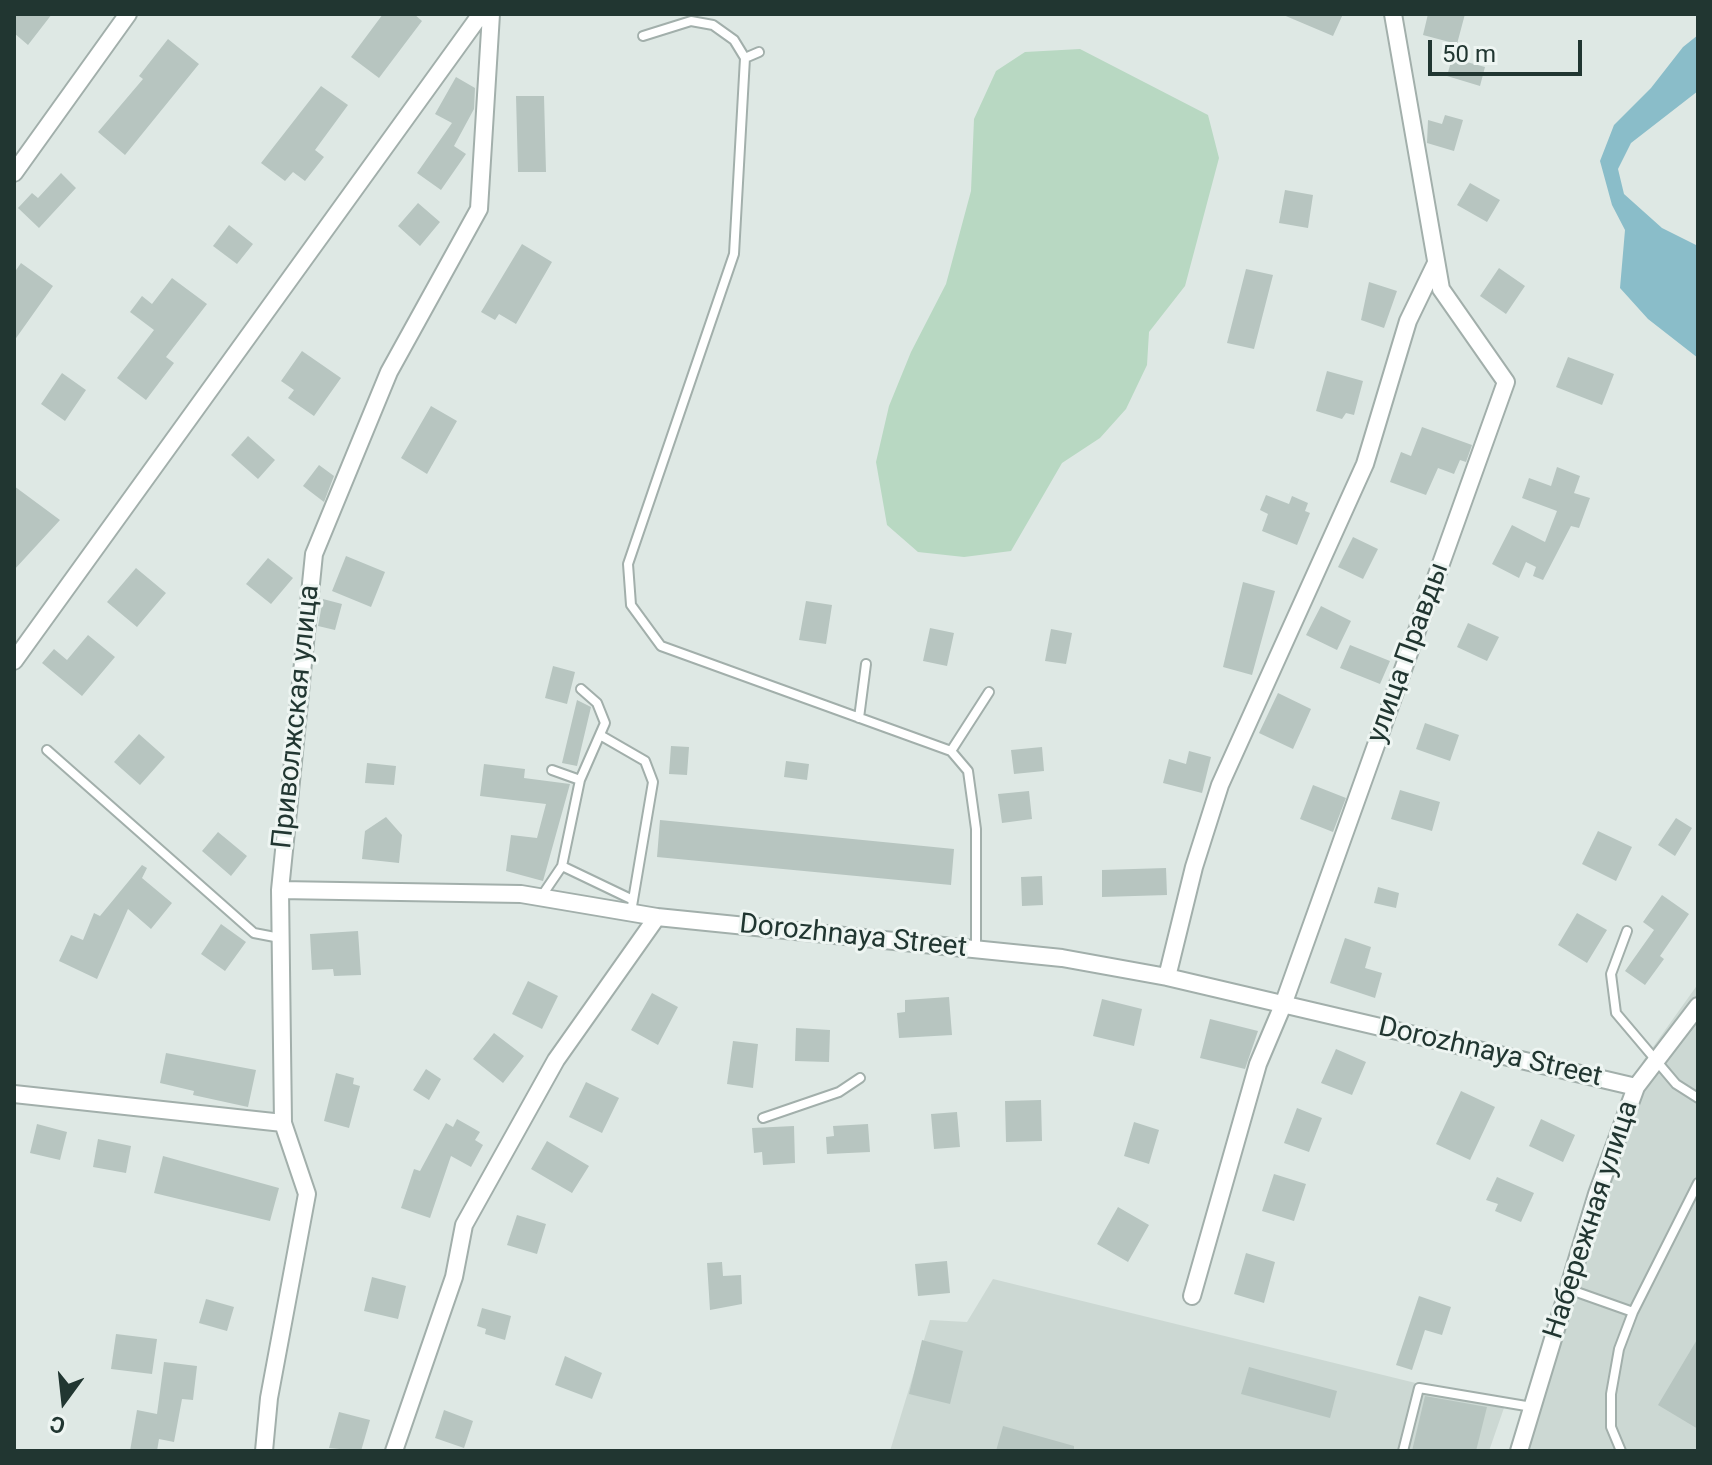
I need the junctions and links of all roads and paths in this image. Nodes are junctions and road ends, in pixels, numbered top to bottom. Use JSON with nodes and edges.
{"nodes":[{"id":1,"x":128,"y":14,"type":"edge"},
{"id":2,"x":481,"y":14,"type":"edge"},
{"id":3,"x":491,"y":14,"type":"edge"},
{"id":4,"x":1393,"y":14,"type":"edge"},
{"id":5,"x":643,"y":36,"type":"dead end"},
{"id":6,"x":759,"y":52,"type":"dead end"},
{"id":7,"x":745,"y":58,"type":"junction"},
{"id":8,"x":14,"y":173,"type":"edge"},
{"id":9,"x":1436,"y":263,"type":"junction"},
{"id":10,"x":14,"y":661,"type":"edge"},
{"id":11,"x":866,"y":664,"type":"dead end"},
{"id":12,"x":581,"y":689,"type":"dead end"},
{"id":13,"x":989,"y":692,"type":"dead end"},
{"id":14,"x":859,"y":718,"type":"junction"},
{"id":15,"x":600,"y":735,"type":"junction"},
{"id":16,"x":47,"y":750,"type":"dead end"},
{"id":17,"x":951,"y":751,"type":"junction"},
{"id":18,"x":552,"y":770,"type":"dead end"},
{"id":19,"x":580,"y":780,"type":"junction"},
{"id":20,"x":562,"y":866,"type":"junction"},
{"id":21,"x":280,"y":890,"type":"junction"},
{"id":22,"x":541,"y":898,"type":"junction"},
{"id":23,"x":632,"y":907,"type":"junction"},
{"id":24,"x":657,"y":917,"type":"junction"},
{"id":25,"x":1627,"y":931,"type":"dead end"},
{"id":26,"x":280,"y":938,"type":"junction"},
{"id":27,"x":976,"y":950,"type":"junction"},
{"id":28,"x":1167,"y":977,"type":"junction"},
{"id":29,"x":1283,"y":1005,"type":"junction"},
{"id":30,"x":1698,"y":1006,"type":"edge"},
{"id":31,"x":1658,"y":1059,"type":"junction"},
{"id":32,"x":860,"y":1078,"type":"dead end"},
{"id":33,"x":1636,"y":1087,"type":"junction"},
{"id":34,"x":14,"y":1094,"type":"edge"},
{"id":35,"x":1698,"y":1098,"type":"edge"},
{"id":36,"x":763,"y":1118,"type":"dead end"},
{"id":37,"x":283,"y":1123,"type":"junction"},
{"id":38,"x":1698,"y":1183,"type":"edge"},
{"id":39,"x":1568,"y":1289,"type":"junction"},
{"id":40,"x":1192,"y":1296,"type":"dead end"},
{"id":41,"x":1633,"y":1312,"type":"junction"},
{"id":42,"x":1532,"y":1407,"type":"junction"},
{"id":43,"x":264,"y":1451,"type":"edge"},
{"id":44,"x":394,"y":1451,"type":"edge"},
{"id":45,"x":1403,"y":1451,"type":"edge"},
{"id":46,"x":1519,"y":1451,"type":"edge"},
{"id":47,"x":1621,"y":1451,"type":"edge"}],
"edges":[{"from":1,"to":8,"type":"street"},
{"from":2,"to":10,"type":"street"},
{"from":3,"to":21,"type":"street","name":"Приволжская улица"},
{"from":4,"to":9,"type":"street","name":"улица Правды"},
{"from":5,"to":7,"type":"lane"},
{"from":6,"to":7,"type":"lane"},
{"from":7,"to":14,"type":"lane"},
{"from":9,"to":28,"type":"street"},
{"from":9,"to":29,"type":"street","name":"улица Правды"},
{"from":11,"to":14,"type":"lane"},
{"from":12,"to":15,"type":"lane"},
{"from":13,"to":17,"type":"lane"},
{"from":14,"to":17,"type":"lane"},
{"from":15,"to":19,"type":"lane"},
{"from":15,"to":23,"type":"lane"},
{"from":16,"to":26,"type":"lane"},
{"from":17,"to":27,"type":"lane"},
{"from":18,"to":19,"type":"lane"},
{"from":19,"to":20,"type":"lane"},
{"from":20,"to":22,"type":"lane"},
{"from":20,"to":23,"type":"lane"},
{"from":21,"to":22,"type":"street","name":"Dorozhnaya Street"},
{"from":21,"to":26,"type":"street","name":"Приволжская улица"},
{"from":22,"to":23,"type":"street","name":"Dorozhnaya Street"},
{"from":23,"to":24,"type":"street","name":"Dorozhnaya Street"},
{"from":24,"to":27,"type":"street","name":"Dorozhnaya Street"},
{"from":24,"to":44,"type":"street"},
{"from":25,"to":31,"type":"lane"},
{"from":26,"to":37,"type":"street","name":"Приволжская улица"},
{"from":27,"to":28,"type":"street","name":"Dorozhnaya Street"},
{"from":28,"to":29,"type":"street","name":"Dorozhnaya Street"},
{"from":29,"to":33,"type":"street","name":"Dorozhnaya Street"},
{"from":29,"to":40,"type":"street","name":"улица Правды"},
{"from":30,"to":31,"type":"street","name":"Набережная улица"},
{"from":31,"to":33,"type":"street","name":"Набережная улица"},
{"from":31,"to":35,"type":"lane"},
{"from":32,"to":36,"type":"lane"},
{"from":33,"to":39,"type":"street","name":"Набережная улица"},
{"from":34,"to":37,"type":"street"},
{"from":37,"to":43,"type":"street","name":"Приволжская улица"},
{"from":38,"to":41,"type":"lane"},
{"from":39,"to":41,"type":"lane"},
{"from":39,"to":42,"type":"street","name":"Набережная улица"},
{"from":41,"to":47,"type":"lane"},
{"from":42,"to":45,"type":"lane"},
{"from":42,"to":46,"type":"street","name":"Набережная улица"}]}
